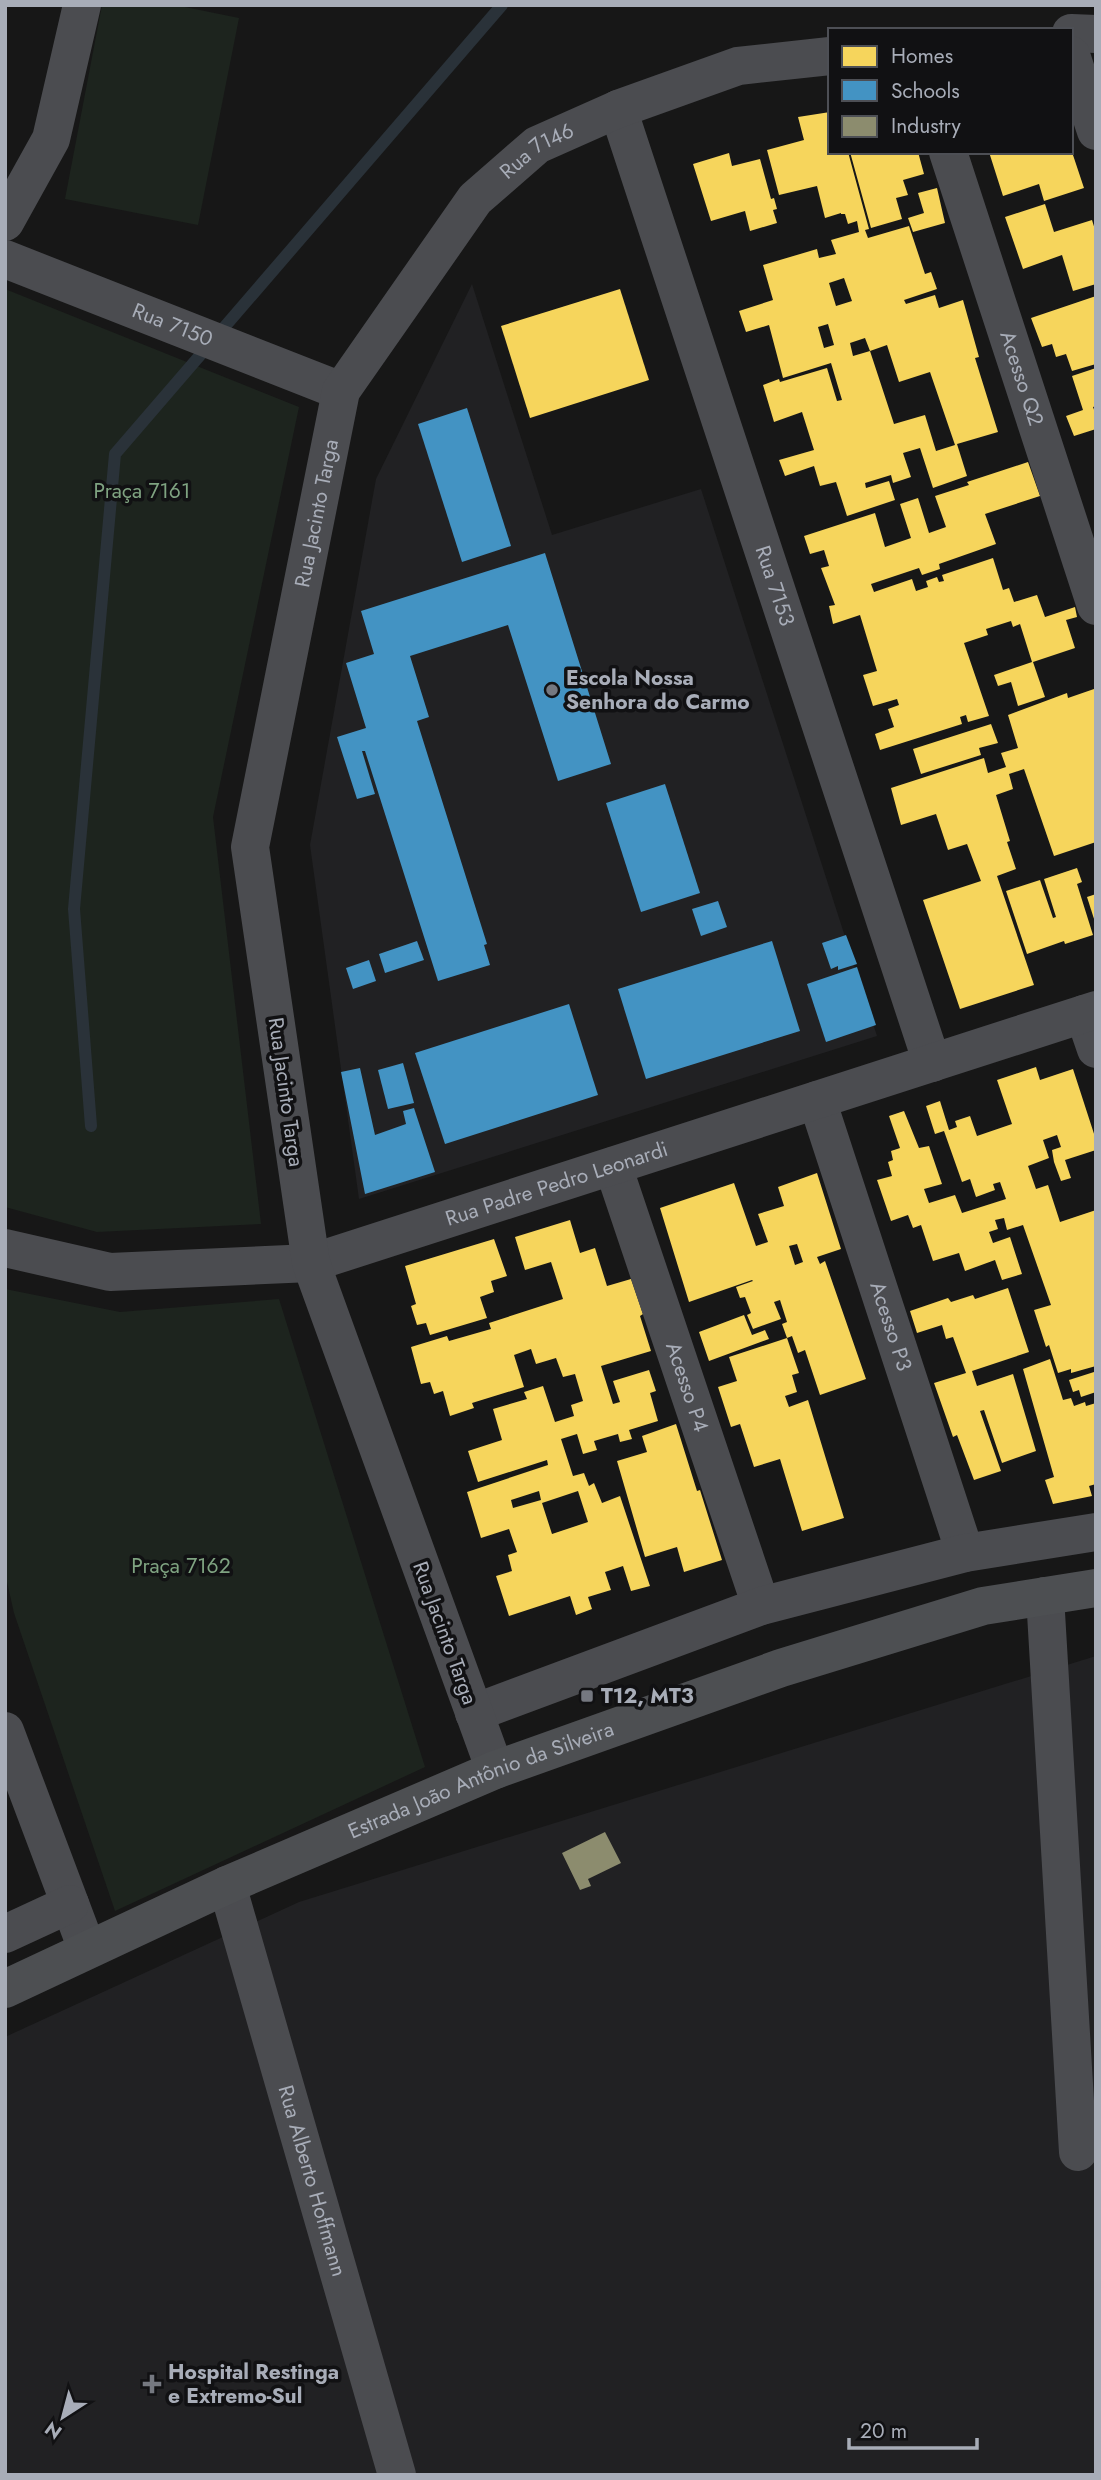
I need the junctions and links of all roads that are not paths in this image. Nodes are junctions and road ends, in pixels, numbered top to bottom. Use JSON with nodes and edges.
{"nodes":[{"id":1,"x":82,"y":5,"type":"edge"},
{"id":2,"x":1073,"y":33,"type":"edge"},
{"id":3,"x":1096,"y":34,"type":"edge"},
{"id":4,"x":828,"y":56,"type":"edge"},
{"id":5,"x":1073,"y":61,"type":"edge"},
{"id":6,"x":618,"y":109,"type":"junction"},
{"id":7,"x":1096,"y":131,"type":"edge"},
{"id":8,"x":949,"y":154,"type":"edge"},
{"id":9,"x":5,"y":222,"type":"edge"},
{"id":10,"x":5,"y":259,"type":"edge"},
{"id":11,"x":341,"y":391,"type":"junction"},
{"id":12,"x":1096,"y":606,"type":"edge"},
{"id":13,"x":1092,"y":1025,"type":"edge"},
{"id":14,"x":932,"y":1063,"type":"junction"},
{"id":15,"x":817,"y":1100,"type":"junction"},
{"id":16,"x":613,"y":1166,"type":"junction"},
{"id":17,"x":5,"y":1248,"type":"edge"},
{"id":18,"x":311,"y":1263,"type":"junction"},
{"id":19,"x":1096,"y":1532,"type":"edge"},
{"id":20,"x":965,"y":1553,"type":"junction"},
{"id":21,"x":1096,"y":1588,"type":"edge"},
{"id":22,"x":1045,"y":1596,"type":"junction"},
{"id":23,"x":761,"y":1606,"type":"junction"},
{"id":24,"x":474,"y":1713,"type":"junction"},
{"id":25,"x":5,"y":1731,"type":"edge"},
{"id":26,"x":495,"y":1770,"type":"junction"},
{"id":27,"x":227,"y":1885,"type":"junction"},
{"id":28,"x":70,"y":1904,"type":"junction"},
{"id":29,"x":5,"y":1934,"type":"edge"},
{"id":30,"x":87,"y":1949,"type":"junction"},
{"id":31,"x":5,"y":1989,"type":"edge"},
{"id":32,"x":1078,"y":2152,"type":"dead end"},
{"id":33,"x":397,"y":2475,"type":"edge"}],
"edges":[{"from":1,"to":9,"type":"street"},
{"from":2,"to":3,"type":"street"},
{"from":4,"to":6,"type":"street","name":"Rua 7146"},
{"from":5,"to":7,"type":"street"},
{"from":6,"to":11,"type":"street","name":"Rua 7146"},
{"from":6,"to":14,"type":"street","name":"Rua 7153"},
{"from":8,"to":12,"type":"street","name":"Acesso Q2"},
{"from":10,"to":11,"type":"street","name":"Rua 7150"},
{"from":11,"to":18,"type":"street","name":"Rua Jacinto Targa"},
{"from":13,"to":14,"type":"street","name":"Rua Padre Pedro Leonardi"},
{"from":14,"to":15,"type":"street","name":"Rua Padre Pedro Leonardi"},
{"from":15,"to":16,"type":"street","name":"Rua Padre Pedro Leonardi"},
{"from":15,"to":20,"type":"street","name":"Acesso P3"},
{"from":16,"to":18,"type":"street","name":"Rua Padre Pedro Leonardi"},
{"from":16,"to":23,"type":"street","name":"Acesso P4"},
{"from":17,"to":18,"type":"street","name":"Rua Padre Pedro Leonardi"},
{"from":18,"to":24,"type":"street","name":"Rua Jacinto Targa"},
{"from":19,"to":20,"type":"street"},
{"from":20,"to":23,"type":"street"},
{"from":21,"to":22,"type":"main road","name":"Estrada João Antônio da Silveira"},
{"from":22,"to":26,"type":"main road","name":"Estrada João Antônio da Silveira"},
{"from":22,"to":32,"type":"street"},
{"from":23,"to":24,"type":"street"},
{"from":24,"to":26,"type":"street","name":"Rua Jacinto Targa"},
{"from":25,"to":28,"type":"street"},
{"from":26,"to":27,"type":"main road","name":"Estrada João Antônio da Silveira"},
{"from":27,"to":30,"type":"main road","name":"Estrada João Antônio da Silveira"},
{"from":27,"to":33,"type":"street","name":"Rua Alberto Hoffmann"},
{"from":28,"to":29,"type":"street"},
{"from":28,"to":30,"type":"street"},
{"from":30,"to":31,"type":"main road","name":"Estrada João Antônio da Silveira"}]}
